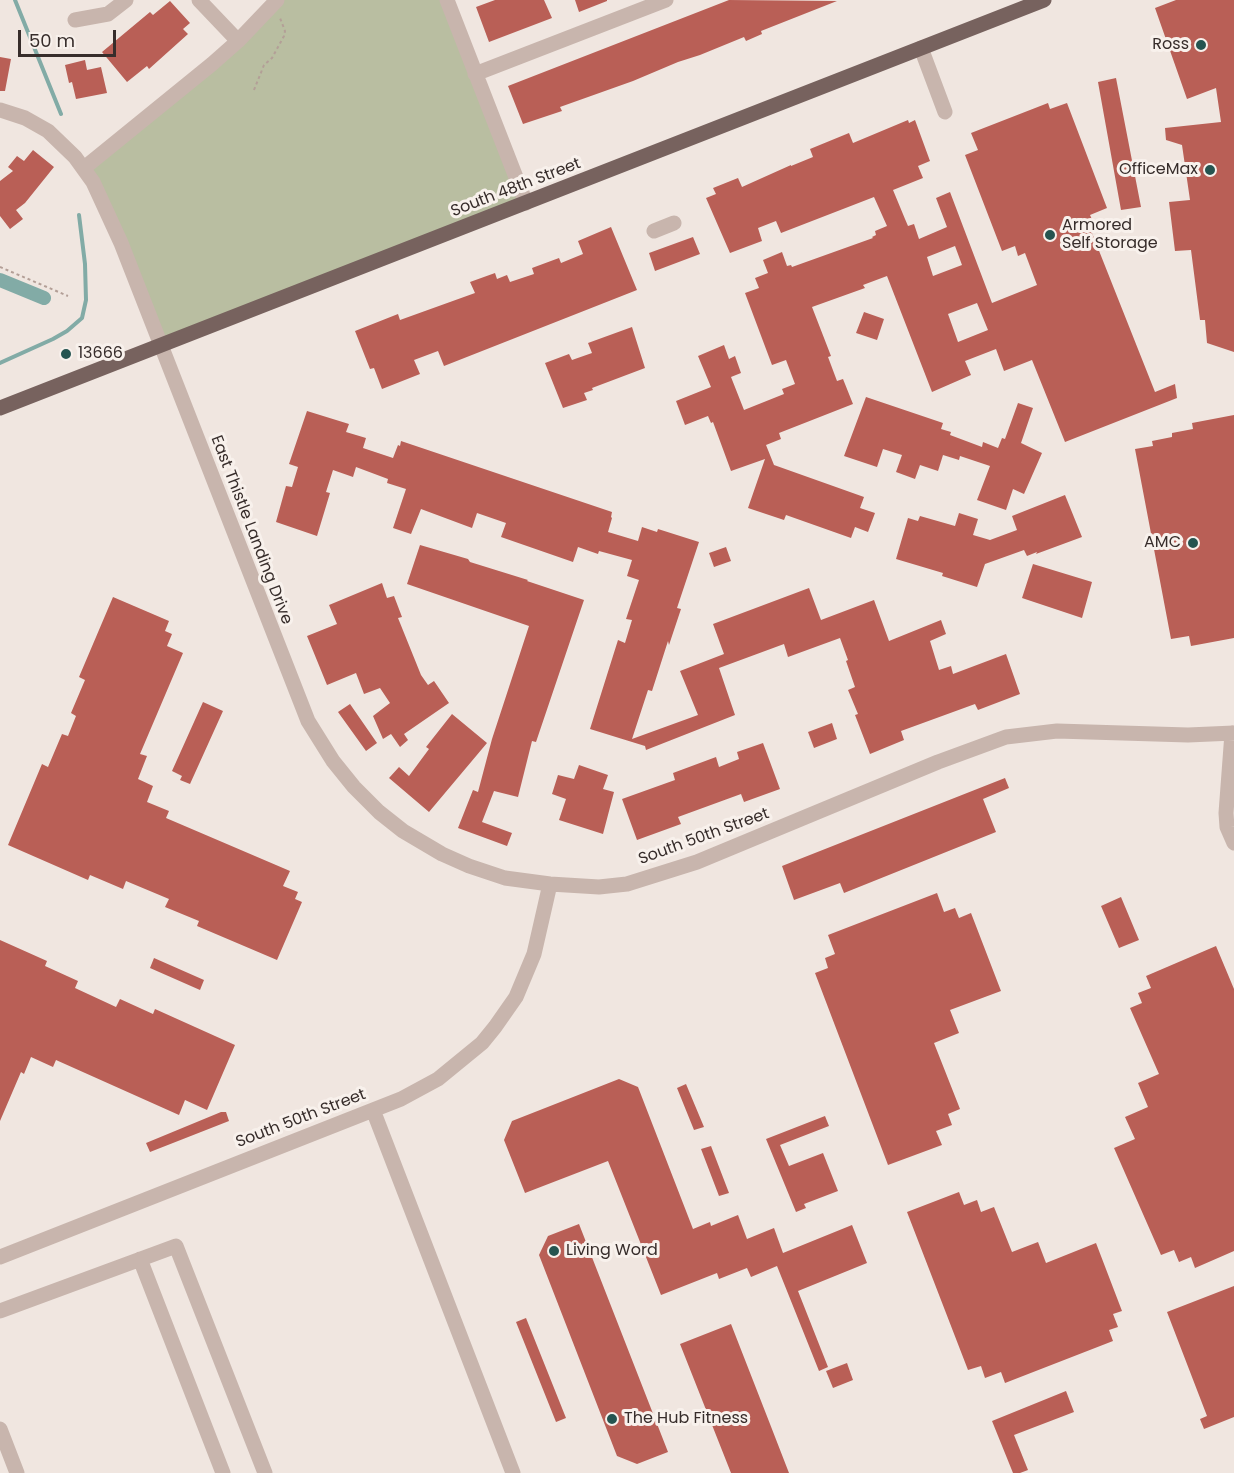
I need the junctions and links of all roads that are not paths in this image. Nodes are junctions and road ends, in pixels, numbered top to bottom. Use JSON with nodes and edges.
{"nodes":[{"id":1,"x":126,"y":0,"type":"edge"},
{"id":2,"x":199,"y":0,"type":"edge"},
{"id":3,"x":447,"y":0,"type":"edge"},
{"id":4,"x":666,"y":0,"type":"edge"},
{"id":5,"x":1044,"y":0,"type":"edge"},
{"id":6,"x":273,"y":4,"type":"edge"},
{"id":7,"x":644,"y":4,"type":"edge"},
{"id":8,"x":75,"y":20,"type":"dead end"},
{"id":9,"x":238,"y":41,"type":"junction"},
{"id":10,"x":921,"y":48,"type":"junction"},
{"id":11,"x":475,"y":74,"type":"junction"},
{"id":12,"x":0,"y":110,"type":"edge"},
{"id":13,"x":945,"y":112,"type":"dead end"},
{"id":14,"x":84,"y":168,"type":"junction"},
{"id":15,"x":526,"y":203,"type":"junction"},
{"id":16,"x":674,"y":223,"type":"dead end"},
{"id":17,"x":654,"y":231,"type":"dead end"},
{"id":18,"x":160,"y":345,"type":"junction"},
{"id":19,"x":0,"y":408,"type":"edge"},
{"id":20,"x":1233,"y":733,"type":"edge"},
{"id":21,"x":1234,"y":843,"type":"edge"},
{"id":22,"x":550,"y":885,"type":"junction"},
{"id":23,"x":373,"y":1110,"type":"junction"},
{"id":24,"x":0,"y":1257,"type":"edge"},
{"id":25,"x":140,"y":1259,"type":"junction"},
{"id":26,"x":0,"y":1311,"type":"edge"},
{"id":27,"x":0,"y":1429,"type":"edge"},
{"id":28,"x":17,"y":1473,"type":"edge"},
{"id":29,"x":223,"y":1473,"type":"edge"},
{"id":30,"x":265,"y":1473,"type":"edge"},
{"id":31,"x":513,"y":1473,"type":"edge"}],
"edges":[{"from":1,"to":8,"type":"street"},
{"from":2,"to":9,"type":"street"},
{"from":3,"to":11,"type":"street"},
{"from":4,"to":7,"type":"street"},
{"from":5,"to":10,"type":"main road","name":"South 48th Street"},
{"from":6,"to":9,"type":"street"},
{"from":7,"to":11,"type":"street"},
{"from":9,"to":14,"type":"street"},
{"from":10,"to":13,"type":"street"},
{"from":10,"to":15,"type":"main road","name":"South 48th Street"},
{"from":11,"to":15,"type":"street"},
{"from":12,"to":14,"type":"street","name":"East Thistle Landing Drive"},
{"from":14,"to":18,"type":"street","name":"East Thistle Landing Drive"},
{"from":15,"to":18,"type":"main road","name":"South 48th Street"},
{"from":16,"to":17,"type":"street"},
{"from":18,"to":19,"type":"main road","name":"South 48th Street"},
{"from":18,"to":22,"type":"street","name":"East Thistle Landing Drive"},
{"from":20,"to":21,"type":"street"},
{"from":20,"to":22,"type":"street","name":"South 50th Street"},
{"from":22,"to":23,"type":"street","name":"South 50th Street"},
{"from":23,"to":24,"type":"street","name":"South 50th Street"},
{"from":23,"to":31,"type":"street"},
{"from":25,"to":26,"type":"street"},
{"from":25,"to":29,"type":"street"},
{"from":25,"to":30,"type":"street"},
{"from":27,"to":28,"type":"street"}]}
